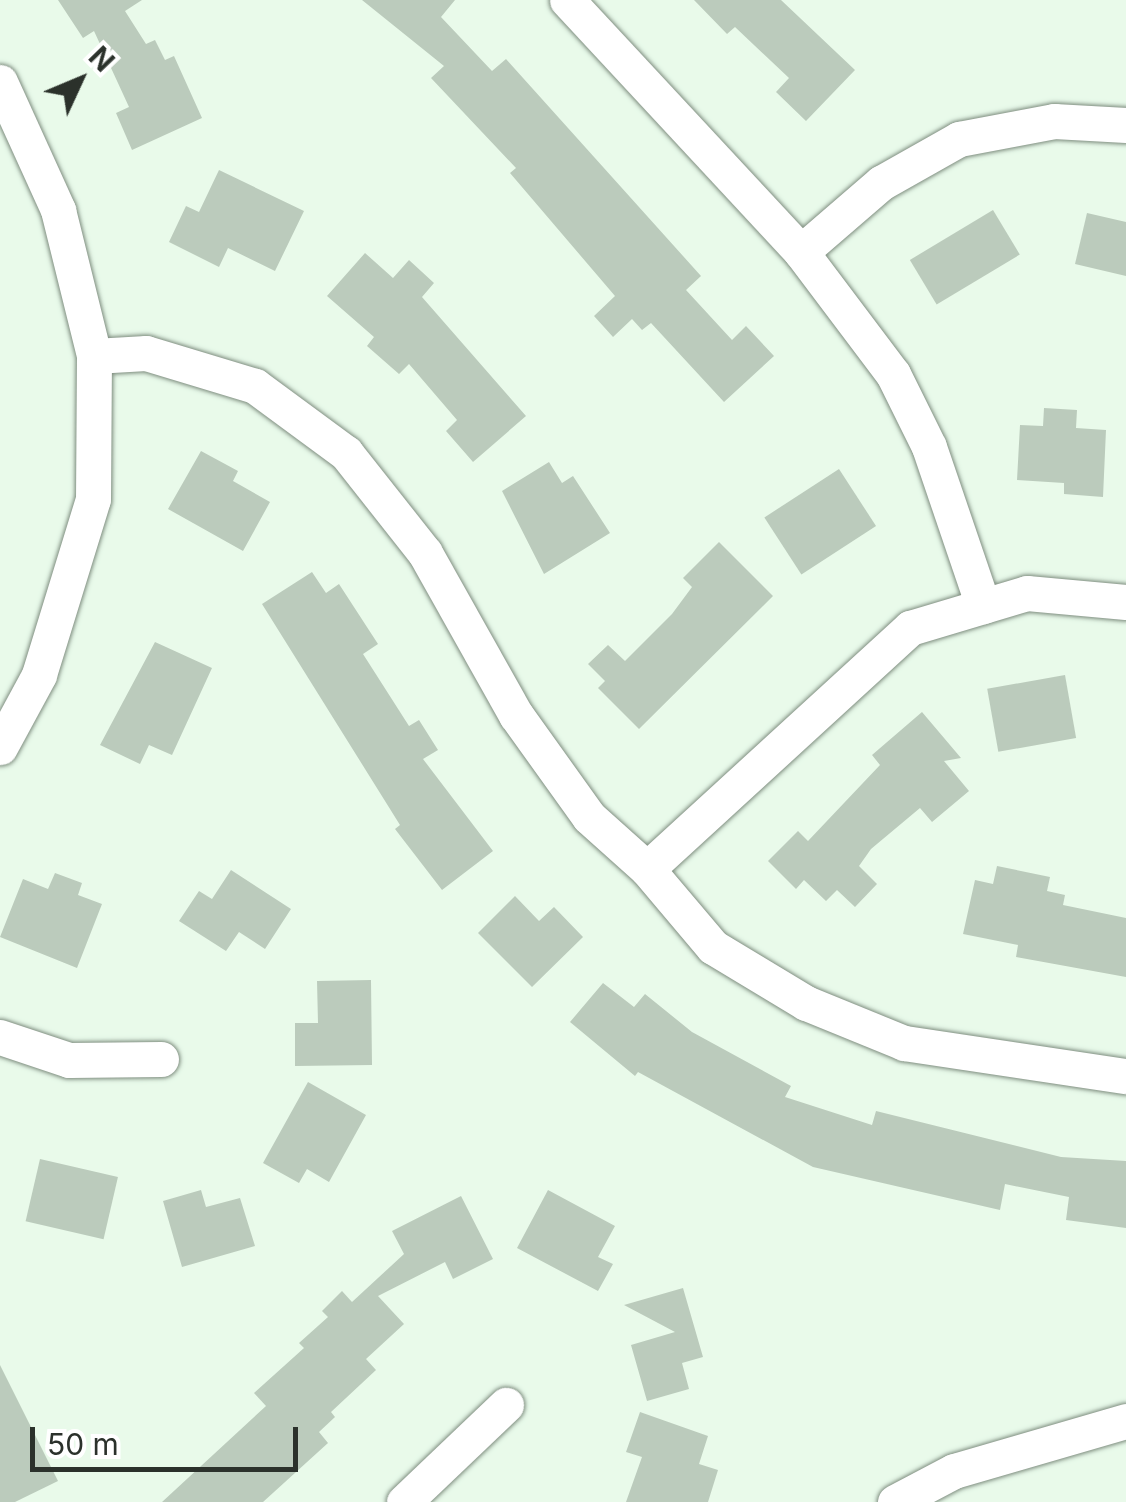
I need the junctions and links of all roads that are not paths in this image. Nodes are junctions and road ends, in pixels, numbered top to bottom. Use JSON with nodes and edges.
{"nodes":[{"id":1,"x":568,"y":0,"type":"edge"},
{"id":2,"x":0,"y":82,"type":"edge"},
{"id":3,"x":1126,"y":125,"type":"edge"},
{"id":4,"x":801,"y":252,"type":"junction"},
{"id":5,"x":94,"y":356,"type":"junction"},
{"id":6,"x":1126,"y":602,"type":"edge"},
{"id":7,"x":983,"y":606,"type":"junction"},
{"id":8,"x":0,"y":747,"type":"edge"},
{"id":9,"x":647,"y":869,"type":"junction"},
{"id":10,"x":0,"y":1036,"type":"edge"},
{"id":11,"x":161,"y":1059,"type":"dead end"},
{"id":12,"x":1126,"y":1076,"type":"edge"},
{"id":13,"x":506,"y":1406,"type":"dead end"},
{"id":14,"x":1126,"y":1421,"type":"edge"},
{"id":15,"x":404,"y":1502,"type":"edge"},
{"id":16,"x":895,"y":1502,"type":"edge"}],
"edges":[{"from":1,"to":4,"type":"street"},
{"from":2,"to":5,"type":"street"},
{"from":3,"to":4,"type":"street"},
{"from":4,"to":7,"type":"street"},
{"from":5,"to":8,"type":"street"},
{"from":5,"to":9,"type":"street"},
{"from":6,"to":7,"type":"street"},
{"from":7,"to":9,"type":"street"},
{"from":9,"to":12,"type":"street"},
{"from":10,"to":11,"type":"street"},
{"from":13,"to":15,"type":"street"},
{"from":14,"to":16,"type":"street"}]}
